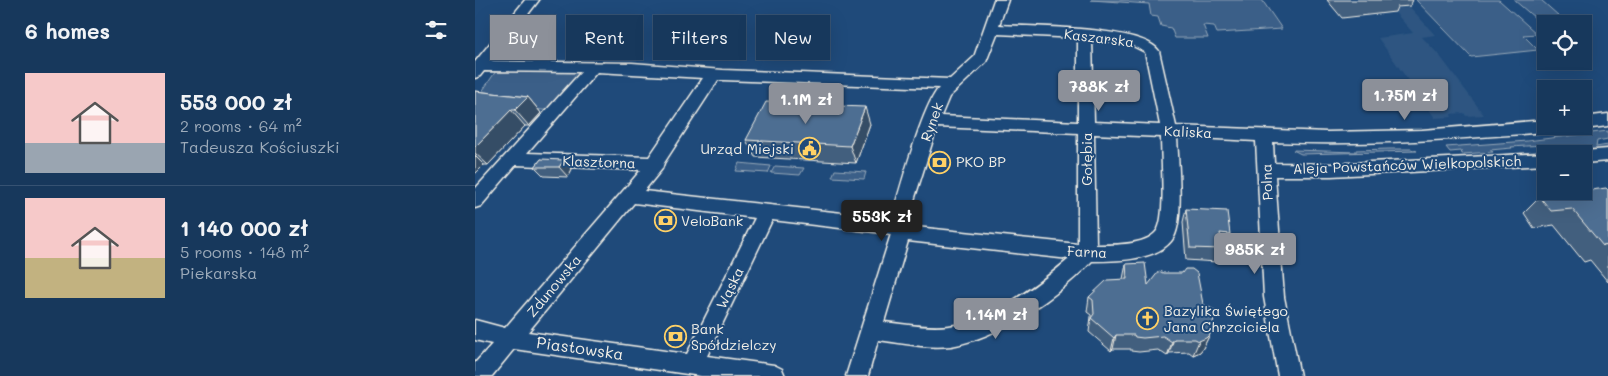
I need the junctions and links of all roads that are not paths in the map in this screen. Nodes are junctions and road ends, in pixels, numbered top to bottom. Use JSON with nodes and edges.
{"nodes":[{"id":1,"x":532,"y":0,"type":"edge"},
{"id":2,"x":1001,"y":0,"type":"edge"},
{"id":3,"x":991,"y":29,"type":"junction"},
{"id":4,"x":1085,"y":34,"type":"junction"},
{"id":5,"x":478,"y":67,"type":"edge"},
{"id":6,"x":593,"y":67,"type":"junction"},
{"id":7,"x":714,"y":74,"type":"junction"},
{"id":8,"x":955,"y":84,"type":"junction"},
{"id":9,"x":1608,"y":120,"type":"edge"},
{"id":10,"x":931,"y":121,"type":"junction"},
{"id":11,"x":1592,"y":122,"type":"edge"},
{"id":12,"x":1537,"y":127,"type":"edge"},
{"id":13,"x":1087,"y":128,"type":"junction"},
{"id":14,"x":1169,"y":131,"type":"junction"},
{"id":15,"x":1264,"y":137,"type":"junction"},
{"id":16,"x":1608,"y":155,"type":"edge"},
{"id":17,"x":1592,"y":156,"type":"edge"},
{"id":18,"x":513,"y":159,"type":"junction"},
{"id":19,"x":1537,"y":159,"type":"edge"},
{"id":20,"x":656,"y":164,"type":"junction"},
{"id":21,"x":1267,"y":169,"type":"junction"},
{"id":22,"x":630,"y":196,"type":"junction"},
{"id":23,"x":475,"y":201,"type":"edge"},
{"id":24,"x":767,"y":212,"type":"junction"},
{"id":25,"x":898,"y":228,"type":"junction"},
{"id":26,"x":1087,"y":253,"type":"junction"},
{"id":27,"x":475,"y":330,"type":"edge"},
{"id":28,"x":871,"y":330,"type":"junction"},
{"id":29,"x":510,"y":338,"type":"junction"},
{"id":30,"x":681,"y":367,"type":"edge"},
{"id":31,"x":478,"y":376,"type":"edge"},
{"id":32,"x":774,"y":376,"type":"edge"},
{"id":33,"x":857,"y":376,"type":"edge"},
{"id":34,"x":1289,"y":376,"type":"edge"}],
"edges":[{"from":1,"to":5,"type":"street"},
{"from":2,"to":3,"type":"street"},
{"from":3,"to":4,"type":"street","name":"Kaszarska"},
{"from":3,"to":8,"type":"street"},
{"from":4,"to":13,"type":"street","name":"Gołębia"},
{"from":4,"to":14,"type":"street","name":"Kaszarska"},
{"from":5,"to":6,"type":"street","name":"Rynek"},
{"from":6,"to":7,"type":"street","name":"Rynek"},
{"from":6,"to":18,"type":"street"},
{"from":7,"to":8,"type":"street","name":"Rynek"},
{"from":7,"to":20,"type":"street"},
{"from":8,"to":10,"type":"street","name":"Rynek"},
{"from":9,"to":11,"type":"street"},
{"from":10,"to":13,"type":"street","name":"Kaliska"},
{"from":10,"to":25,"type":"street","name":"Rynek"},
{"from":12,"to":15,"type":"street","name":"Aleja Powstańców Wielkopolskich"},
{"from":13,"to":14,"type":"street","name":"Kaliska"},
{"from":13,"to":26,"type":"street","name":"Gołębia"},
{"from":14,"to":15,"type":"street","name":"Kaliska"},
{"from":14,"to":26,"type":"street","name":"Farna"},
{"from":15,"to":21,"type":"street","name":"Polna"},
{"from":16,"to":17,"type":"street"},
{"from":18,"to":20,"type":"street","name":"Klasztorna"},
{"from":18,"to":23,"type":"street"},
{"from":19,"to":21,"type":"street","name":"Aleja Powstańców Wielkopolskich"},
{"from":20,"to":22,"type":"street"},
{"from":21,"to":34,"type":"street","name":"Polna"},
{"from":22,"to":24,"type":"street"},
{"from":22,"to":29,"type":"street","name":"Zdunowska"},
{"from":24,"to":25,"type":"street"},
{"from":24,"to":30,"type":"street","name":"Wąska"},
{"from":25,"to":26,"type":"street","name":"Farna"},
{"from":25,"to":28,"type":"street","name":"Rynek"},
{"from":26,"to":28,"type":"street"},
{"from":27,"to":29,"type":"street","name":"Piastowska"},
{"from":28,"to":33,"type":"street","name":"Rynek"},
{"from":29,"to":30,"type":"street","name":"Piastowska"},
{"from":29,"to":31,"type":"street","name":"Zdunowska"},
{"from":30,"to":32,"type":"street","name":"Piastowska"}]}
